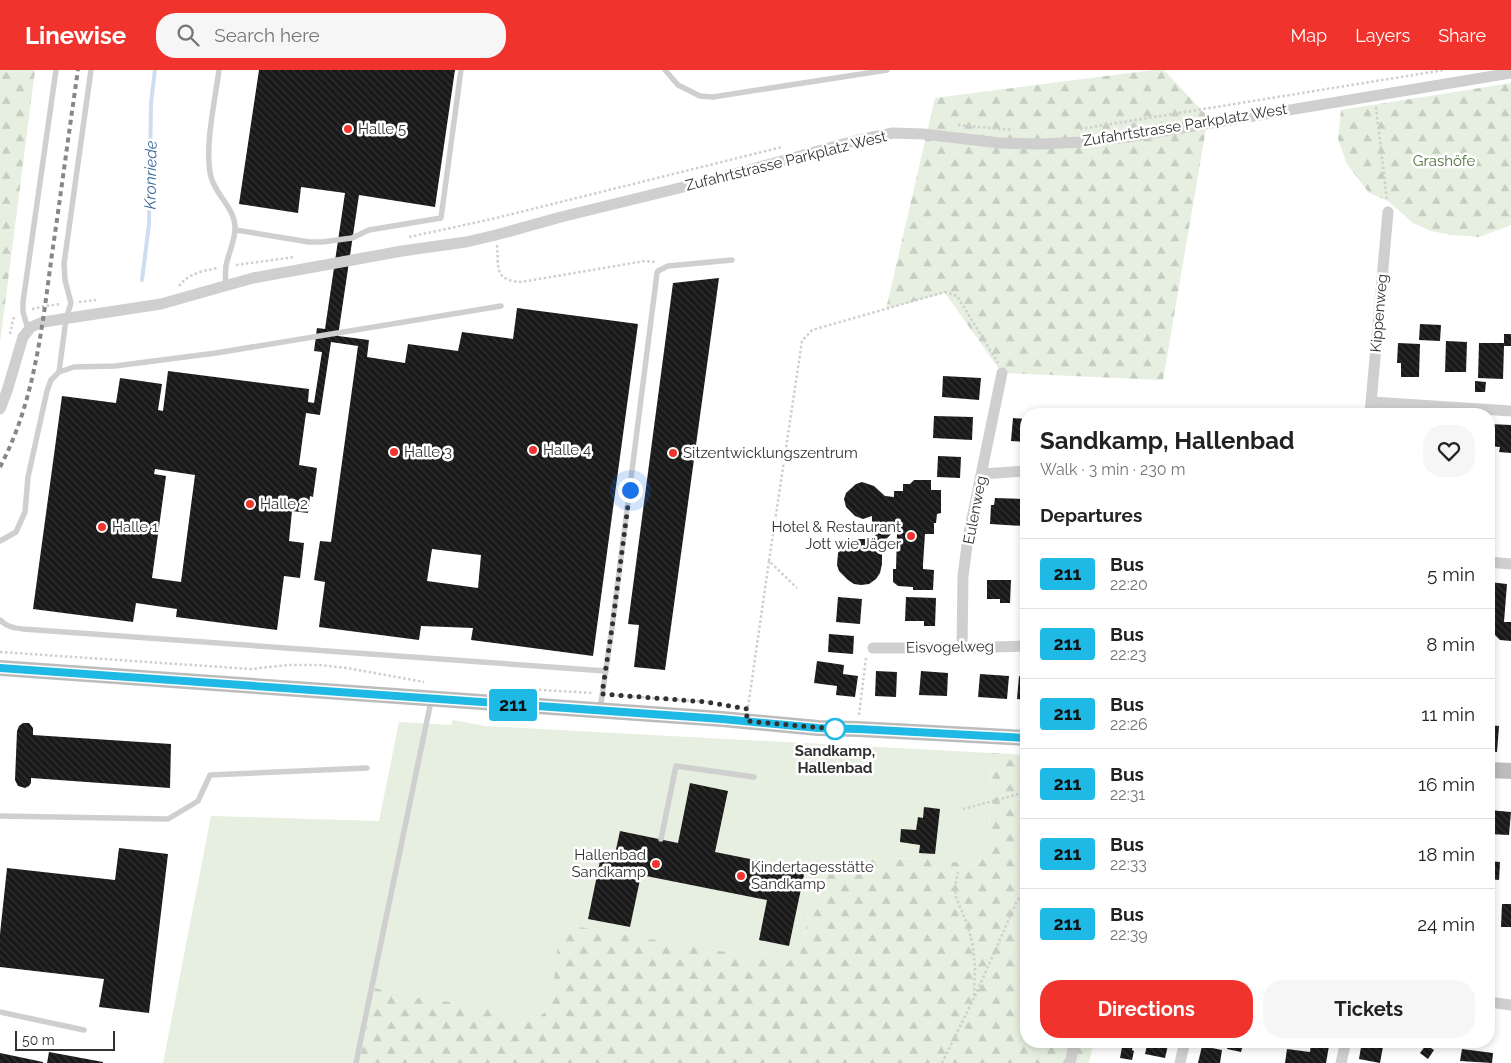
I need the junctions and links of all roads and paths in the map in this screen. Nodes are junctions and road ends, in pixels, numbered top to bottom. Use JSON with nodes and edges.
{"nodes":[{"id":1,"x":56,"y":70,"type":"edge"},
{"id":2,"x":91,"y":70,"type":"edge"},
{"id":3,"x":219,"y":70,"type":"edge"},
{"id":4,"x":461,"y":70,"type":"edge"},
{"id":5,"x":665,"y":70,"type":"edge"},
{"id":6,"x":887,"y":70,"type":"edge"},
{"id":7,"x":1511,"y":73,"type":"edge"},
{"id":8,"x":1373,"y":82,"type":"dead end"},
{"id":9,"x":1375,"y":95,"type":"junction"},
{"id":10,"x":1388,"y":212,"type":"joint"},
{"id":11,"x":236,"y":230,"type":"junction"},
{"id":12,"x":496,"y":235,"type":"junction"},
{"id":13,"x":732,"y":260,"type":"dead end"},
{"id":14,"x":661,"y":269,"type":"junction"},
{"id":15,"x":225,"y":286,"type":"junction"},
{"id":16,"x":501,"y":306,"type":"dead end"},
{"id":17,"x":66,"y":318,"type":"junction"},
{"id":18,"x":28,"y":330,"type":"junction"},
{"id":19,"x":59,"y":372,"type":"junction"},
{"id":20,"x":1002,"y":373,"type":"joint"},
{"id":21,"x":1371,"y":408,"type":"edge"},
{"id":22,"x":0,"y":409,"type":"edge"},
{"id":23,"x":1495,"y":411,"type":"edge"},
{"id":24,"x":1511,"y":411,"type":"edge"},
{"id":25,"x":1020,"y":471,"type":"edge"},
{"id":26,"x":982,"y":474,"type":"junction"},
{"id":27,"x":828,"y":525,"type":"dead end"},
{"id":28,"x":872,"y":525,"type":"dead end"},
{"id":29,"x":0,"y":541,"type":"edge"},
{"id":30,"x":769,"y":561,"type":"junction"},
{"id":31,"x":1495,"y":563,"type":"edge"},
{"id":32,"x":1511,"y":564,"type":"edge"},
{"id":33,"x":797,"y":588,"type":"dead end"},
{"id":34,"x":0,"y":620,"type":"edge"},
{"id":35,"x":1020,"y":646,"type":"edge"},
{"id":36,"x":873,"y":648,"type":"joint"},
{"id":37,"x":962,"y":648,"type":"junction"},
{"id":38,"x":0,"y":652,"type":"edge"},
{"id":39,"x":0,"y":668,"type":"edge"},
{"id":40,"x":606,"y":671,"type":"junction"},
{"id":41,"x":522,"y":689,"type":"dead end"},
{"id":42,"x":432,"y":691,"type":"junction"},
{"id":43,"x":602,"y":694,"type":"junction"},
{"id":44,"x":713,"y":703,"type":"dead end"},
{"id":45,"x":600,"y":711,"type":"junction"},
{"id":46,"x":746,"y":721,"type":"junction"},
{"id":47,"x":858,"y":729,"type":"junction"},
{"id":48,"x":1020,"y":738,"type":"edge"},
{"id":49,"x":367,"y":768,"type":"dead end"},
{"id":50,"x":1495,"y":770,"type":"edge"},
{"id":51,"x":1511,"y":771,"type":"edge"},
{"id":52,"x":754,"y":777,"type":"dead end"},
{"id":53,"x":1020,"y":794,"type":"edge"},
{"id":54,"x":963,"y":809,"type":"dead end"},
{"id":55,"x":0,"y":816,"type":"edge"},
{"id":56,"x":661,"y":839,"type":"dead end"},
{"id":57,"x":958,"y":872,"type":"dead end"},
{"id":58,"x":1020,"y":897,"type":"edge"},
{"id":59,"x":974,"y":998,"type":"junction"},
{"id":60,"x":1495,"y":1003,"type":"edge"},
{"id":61,"x":1511,"y":1006,"type":"edge"},
{"id":62,"x":0,"y":1012,"type":"edge"},
{"id":63,"x":84,"y":1030,"type":"dead end"},
{"id":64,"x":1073,"y":1048,"type":"edge"},
{"id":65,"x":1183,"y":1048,"type":"edge"},
{"id":66,"x":1344,"y":1048,"type":"edge"},
{"id":67,"x":356,"y":1063,"type":"edge"},
{"id":68,"x":942,"y":1063,"type":"edge"},
{"id":69,"x":1070,"y":1063,"type":"edge"},
{"id":70,"x":1180,"y":1063,"type":"edge"},
{"id":71,"x":1341,"y":1063,"type":"edge"}],
"edges":[{"from":1,"to":18,"type":"lane"},
{"from":2,"to":17,"type":"lane"},
{"from":3,"to":11,"type":"lane"},
{"from":4,"to":11,"type":"lane"},
{"from":5,"to":6,"type":"lane"},
{"from":7,"to":9,"type":"street","name":"Zufahrtstrasse Parkplatz West"},
{"from":8,"to":9,"type":"path"},
{"from":9,"to":10,"type":"path"},
{"from":9,"to":12,"type":"street","name":"Zufahrtstrasse Parkplatz West"},
{"from":10,"to":21,"type":"street","name":"Kippenweg"},
{"from":11,"to":15,"type":"lane"},
{"from":12,"to":14,"type":"path"},
{"from":12,"to":15,"type":"street","name":"Zufahrtstrasse Parkplatz West"},
{"from":13,"to":14,"type":"lane"},
{"from":14,"to":40,"type":"lane"},
{"from":15,"to":17,"type":"street","name":"Zufahrtstrasse Parkplatz West"},
{"from":16,"to":19,"type":"lane"},
{"from":17,"to":18,"type":"street","name":"Zufahrtstrasse Parkplatz West"},
{"from":17,"to":19,"type":"lane"},
{"from":18,"to":22,"type":"street"},
{"from":19,"to":29,"type":"lane"},
{"from":20,"to":26,"type":"street","name":"Eulenweg"},
{"from":20,"to":30,"type":"path"},
{"from":23,"to":24,"type":"street"},
{"from":25,"to":26,"type":"street"},
{"from":26,"to":37,"type":"street","name":"Eulenweg"},
{"from":27,"to":28,"type":"path"},
{"from":30,"to":33,"type":"path"},
{"from":30,"to":46,"type":"path"},
{"from":31,"to":32,"type":"street"},
{"from":34,"to":40,"type":"lane"},
{"from":35,"to":37,"type":"street","name":"Eisvogelweg"},
{"from":36,"to":37,"type":"street","name":"Eisvogelweg"},
{"from":36,"to":47,"type":"path"},
{"from":38,"to":42,"type":"path"},
{"from":39,"to":42,"type":"street"},
{"from":40,"to":43,"type":"lane"},
{"from":41,"to":43,"type":"path"},
{"from":42,"to":45,"type":"street"},
{"from":42,"to":67,"type":"lane"},
{"from":43,"to":44,"type":"path"},
{"from":43,"to":45,"type":"lane"},
{"from":45,"to":46,"type":"street"},
{"from":46,"to":47,"type":"street"},
{"from":47,"to":48,"type":"street"},
{"from":49,"to":55,"type":"lane"},
{"from":50,"to":51,"type":"street"},
{"from":52,"to":56,"type":"lane"},
{"from":53,"to":54,"type":"path"},
{"from":57,"to":59,"type":"path"},
{"from":58,"to":59,"type":"path"},
{"from":59,"to":68,"type":"path"},
{"from":60,"to":61,"type":"street"},
{"from":62,"to":63,"type":"lane"},
{"from":64,"to":69,"type":"street"},
{"from":65,"to":70,"type":"street"},
{"from":66,"to":71,"type":"street"}]}
